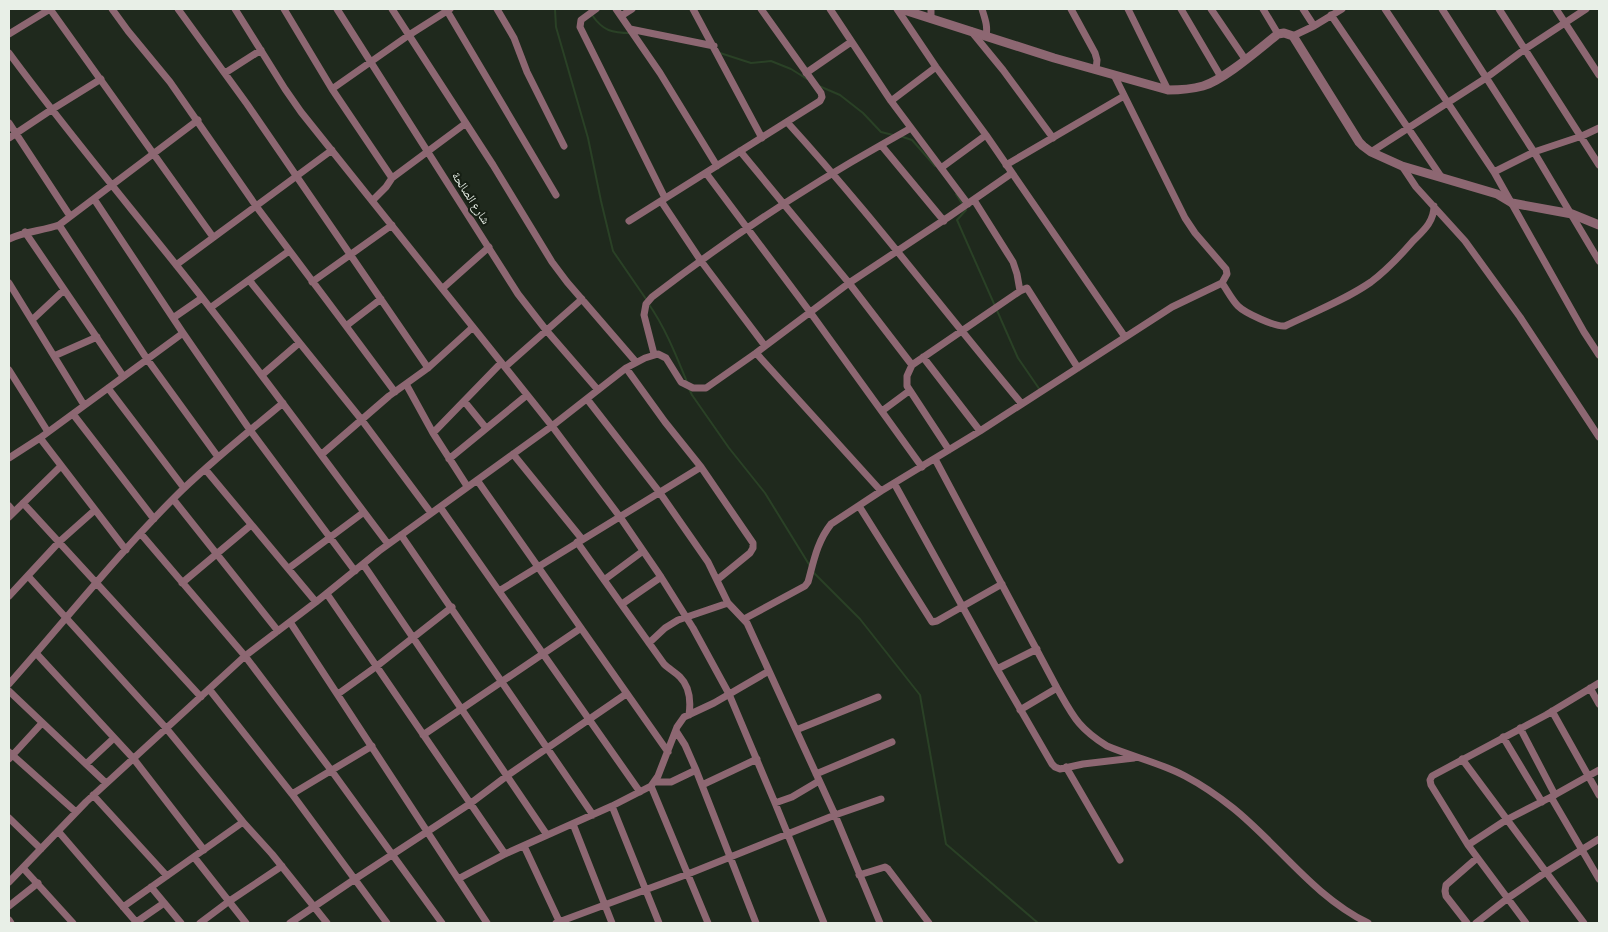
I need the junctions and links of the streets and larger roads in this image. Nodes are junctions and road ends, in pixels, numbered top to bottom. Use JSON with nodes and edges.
{"nodes":[{"id":1,"x":50,"y":9,"type":"edge"},
{"id":2,"x":112,"y":9,"type":"edge"},
{"id":3,"x":178,"y":9,"type":"edge"},
{"id":4,"x":234,"y":9,"type":"edge"},
{"id":5,"x":284,"y":9,"type":"edge"},
{"id":6,"x":337,"y":9,"type":"edge"},
{"id":7,"x":392,"y":9,"type":"edge"},
{"id":8,"x":497,"y":9,"type":"edge"},
{"id":9,"x":596,"y":9,"type":"edge"},
{"id":10,"x":616,"y":9,"type":"edge"},
{"id":11,"x":632,"y":9,"type":"edge"},
{"id":12,"x":693,"y":9,"type":"edge"},
{"id":13,"x":761,"y":9,"type":"edge"},
{"id":14,"x":830,"y":9,"type":"edge"},
{"id":15,"x":897,"y":9,"type":"edge"},
{"id":16,"x":901,"y":9,"type":"edge"},
{"id":17,"x":931,"y":9,"type":"edge"},
{"id":18,"x":982,"y":9,"type":"edge"},
{"id":19,"x":1071,"y":9,"type":"edge"},
{"id":20,"x":1128,"y":9,"type":"edge"},
{"id":21,"x":1181,"y":9,"type":"edge"},
{"id":22,"x":1211,"y":9,"type":"edge"},
{"id":23,"x":1264,"y":9,"type":"edge"},
{"id":24,"x":1303,"y":9,"type":"edge"},
{"id":25,"x":1342,"y":9,"type":"edge"},
{"id":26,"x":1385,"y":9,"type":"edge"},
{"id":27,"x":1442,"y":9,"type":"edge"},
{"id":28,"x":1498,"y":9,"type":"edge"},
{"id":29,"x":1556,"y":9,"type":"edge"},
{"id":30,"x":1586,"y":9,"type":"edge"},
{"id":31,"x":448,"y":10,"type":"edge"},
{"id":32,"x":1331,"y":15,"type":"junction"},
{"id":33,"x":621,"y":16,"type":"junction"},
{"id":34,"x":931,"y":18,"type":"junction"},
{"id":35,"x":1565,"y":22,"type":"junction"},
{"id":36,"x":1314,"y":26,"type":"junction"},
{"id":37,"x":630,"y":29,"type":"junction"},
{"id":38,"x":970,"y":31,"type":"junction"},
{"id":39,"x":9,"y":34,"type":"edge"},
{"id":40,"x":409,"y":34,"type":"junction"},
{"id":41,"x":1278,"y":34,"type":"junction"},
{"id":42,"x":986,"y":36,"type":"junction"},
{"id":43,"x":1293,"y":36,"type":"junction"},
{"id":44,"x":851,"y":42,"type":"junction"},
{"id":45,"x":714,"y":46,"type":"junction"},
{"id":46,"x":261,"y":50,"type":"junction"},
{"id":47,"x":1525,"y":50,"type":"junction"},
{"id":48,"x":9,"y":53,"type":"edge"},
{"id":49,"x":1245,"y":59,"type":"junction"},
{"id":50,"x":371,"y":61,"type":"junction"},
{"id":51,"x":936,"y":67,"type":"junction"},
{"id":52,"x":1096,"y":70,"type":"junction"},
{"id":53,"x":806,"y":72,"type":"junction"},
{"id":54,"x":225,"y":73,"type":"junction"},
{"id":55,"x":1114,"y":75,"type":"junction"},
{"id":56,"x":1599,"y":75,"type":"edge"},
{"id":57,"x":1221,"y":77,"type":"junction"},
{"id":58,"x":1486,"y":78,"type":"junction"},
{"id":59,"x":101,"y":79,"type":"junction"},
{"id":60,"x":332,"y":89,"type":"junction"},
{"id":61,"x":1168,"y":90,"type":"junction"},
{"id":62,"x":1124,"y":96,"type":"junction"},
{"id":63,"x":891,"y":101,"type":"junction"},
{"id":64,"x":1448,"y":102,"type":"junction"},
{"id":65,"x":51,"y":110,"type":"junction"},
{"id":66,"x":198,"y":120,"type":"junction"},
{"id":67,"x":787,"y":122,"type":"junction"},
{"id":68,"x":9,"y":123,"type":"edge"},
{"id":69,"x":466,"y":123,"type":"junction"},
{"id":70,"x":910,"y":128,"type":"junction"},
{"id":71,"x":1408,"y":128,"type":"junction"},
{"id":72,"x":1599,"y":128,"type":"edge"},
{"id":73,"x":986,"y":135,"type":"junction"},
{"id":74,"x":12,"y":136,"type":"edge"},
{"id":75,"x":1582,"y":136,"type":"junction"},
{"id":76,"x":762,"y":138,"type":"junction"},
{"id":77,"x":1053,"y":138,"type":"junction"},
{"id":78,"x":881,"y":145,"type":"junction"},
{"id":79,"x":564,"y":146,"type":"dead end"},
{"id":80,"x":332,"y":150,"type":"junction"},
{"id":81,"x":428,"y":150,"type":"junction"},
{"id":82,"x":740,"y":151,"type":"junction"},
{"id":83,"x":1371,"y":152,"type":"junction"},
{"id":84,"x":1534,"y":152,"type":"junction"},
{"id":85,"x":154,"y":154,"type":"junction"},
{"id":86,"x":1006,"y":165,"type":"junction"},
{"id":87,"x":1599,"y":165,"type":"edge"},
{"id":88,"x":717,"y":166,"type":"junction"},
{"id":89,"x":1402,"y":166,"type":"junction"},
{"id":90,"x":941,"y":168,"type":"junction"},
{"id":91,"x":1494,"y":172,"type":"junction"},
{"id":92,"x":706,"y":173,"type":"junction"},
{"id":93,"x":831,"y":173,"type":"junction"},
{"id":94,"x":1012,"y":173,"type":"junction"},
{"id":95,"x":297,"y":177,"type":"junction"},
{"id":96,"x":392,"y":178,"type":"junction"},
{"id":97,"x":1442,"y":178,"type":"junction"},
{"id":98,"x":113,"y":185,"type":"junction"},
{"id":99,"x":556,"y":195,"type":"dead end"},
{"id":100,"x":94,"y":199,"type":"junction"},
{"id":101,"x":373,"y":200,"type":"junction"},
{"id":102,"x":663,"y":200,"type":"junction"},
{"id":103,"x":971,"y":202,"type":"junction"},
{"id":104,"x":784,"y":203,"type":"junction"},
{"id":105,"x":1512,"y":203,"type":"junction"},
{"id":106,"x":256,"y":206,"type":"junction"},
{"id":107,"x":1434,"y":206,"type":"junction"},
{"id":108,"x":1572,"y":214,"type":"junction"},
{"id":109,"x":70,"y":216,"type":"junction"},
{"id":110,"x":629,"y":221,"type":"dead end"},
{"id":111,"x":944,"y":221,"type":"junction"},
{"id":112,"x":59,"y":225,"type":"junction"},
{"id":113,"x":392,"y":225,"type":"junction"},
{"id":114,"x":1599,"y":225,"type":"edge"},
{"id":115,"x":746,"y":229,"type":"junction"},
{"id":116,"x":24,"y":232,"type":"junction"},
{"id":117,"x":213,"y":237,"type":"junction"},
{"id":118,"x":9,"y":239,"type":"edge"},
{"id":119,"x":489,"y":246,"type":"junction"},
{"id":120,"x":897,"y":250,"type":"junction"},
{"id":121,"x":289,"y":251,"type":"junction"},
{"id":122,"x":350,"y":254,"type":"junction"},
{"id":123,"x":1599,"y":260,"type":"edge"},
{"id":124,"x":701,"y":261,"type":"junction"},
{"id":125,"x":176,"y":265,"type":"junction"},
{"id":126,"x":248,"y":280,"type":"junction"},
{"id":127,"x":312,"y":282,"type":"junction"},
{"id":128,"x":9,"y":283,"type":"edge"},
{"id":129,"x":848,"y":283,"type":"junction"},
{"id":130,"x":1222,"y":283,"type":"junction"},
{"id":131,"x":443,"y":288,"type":"junction"},
{"id":132,"x":64,"y":290,"type":"junction"},
{"id":133,"x":1020,"y":291,"type":"junction"},
{"id":134,"x":202,"y":298,"type":"junction"},
{"id":135,"x":381,"y":299,"type":"junction"},
{"id":136,"x":582,"y":299,"type":"junction"},
{"id":137,"x":210,"y":308,"type":"junction"},
{"id":138,"x":810,"y":312,"type":"junction"},
{"id":139,"x":173,"y":318,"type":"junction"},
{"id":140,"x":32,"y":320,"type":"junction"},
{"id":141,"x":346,"y":326,"type":"junction"},
{"id":142,"x":473,"y":327,"type":"junction"},
{"id":143,"x":546,"y":330,"type":"junction"},
{"id":144,"x":961,"y":331,"type":"junction"},
{"id":145,"x":183,"y":333,"type":"junction"},
{"id":146,"x":97,"y":337,"type":"junction"},
{"id":147,"x":1125,"y":337,"type":"junction"},
{"id":148,"x":299,"y":343,"type":"junction"},
{"id":149,"x":765,"y":346,"type":"junction"},
{"id":150,"x":756,"y":353,"type":"junction"},
{"id":151,"x":654,"y":354,"type":"junction"},
{"id":152,"x":1599,"y":355,"type":"edge"},
{"id":153,"x":54,"y":356,"type":"junction"},
{"id":154,"x":923,"y":358,"type":"junction"},
{"id":155,"x":147,"y":360,"type":"junction"},
{"id":156,"x":636,"y":362,"type":"junction"},
{"id":157,"x":503,"y":365,"type":"junction"},
{"id":158,"x":912,"y":365,"type":"junction"},
{"id":159,"x":428,"y":368,"type":"junction"},
{"id":160,"x":626,"y":368,"type":"junction"},
{"id":161,"x":1078,"y":368,"type":"junction"},
{"id":162,"x":9,"y":370,"type":"edge"},
{"id":163,"x":262,"y":375,"type":"junction"},
{"id":164,"x":124,"y":376,"type":"junction"},
{"id":165,"x":406,"y":384,"type":"junction"},
{"id":166,"x":108,"y":388,"type":"junction"},
{"id":167,"x":598,"y":390,"type":"junction"},
{"id":168,"x":909,"y":391,"type":"junction"},
{"id":169,"x":395,"y":392,"type":"junction"},
{"id":170,"x":526,"y":395,"type":"junction"},
{"id":171,"x":587,"y":399,"type":"junction"},
{"id":172,"x":464,"y":401,"type":"junction"},
{"id":173,"x":283,"y":403,"type":"junction"},
{"id":174,"x":1021,"y":403,"type":"junction"},
{"id":175,"x":84,"y":405,"type":"junction"},
{"id":176,"x":882,"y":411,"type":"junction"},
{"id":177,"x":73,"y":414,"type":"junction"},
{"id":178,"x":361,"y":419,"type":"junction"},
{"id":179,"x":552,"y":426,"type":"junction"},
{"id":180,"x":486,"y":428,"type":"junction"},
{"id":181,"x":250,"y":430,"type":"junction"},
{"id":182,"x":980,"y":431,"type":"junction"},
{"id":183,"x":48,"y":432,"type":"junction"},
{"id":184,"x":433,"y":433,"type":"junction"},
{"id":185,"x":1599,"y":437,"type":"edge"},
{"id":186,"x":40,"y":438,"type":"junction"},
{"id":187,"x":949,"y":450,"type":"junction"},
{"id":188,"x":10,"y":454,"type":"edge"},
{"id":189,"x":322,"y":454,"type":"junction"},
{"id":190,"x":513,"y":454,"type":"junction"},
{"id":191,"x":218,"y":457,"type":"junction"},
{"id":192,"x":449,"y":459,"type":"junction"},
{"id":193,"x":935,"y":459,"type":"junction"},
{"id":194,"x":61,"y":466,"type":"junction"},
{"id":195,"x":701,"y":467,"type":"junction"},
{"id":196,"x":922,"y":467,"type":"junction"},
{"id":197,"x":205,"y":468,"type":"junction"},
{"id":198,"x":477,"y":480,"type":"junction"},
{"id":199,"x":894,"y":483,"type":"junction"},
{"id":200,"x":467,"y":486,"type":"junction"},
{"id":201,"x":184,"y":488,"type":"junction"},
{"id":202,"x":881,"y":491,"type":"junction"},
{"id":203,"x":660,"y":493,"type":"junction"},
{"id":204,"x":173,"y":499,"type":"junction"},
{"id":205,"x":23,"y":503,"type":"junction"},
{"id":206,"x":858,"y":506,"type":"junction"},
{"id":207,"x":440,"y":507,"type":"junction"},
{"id":208,"x":95,"y":510,"type":"junction"},
{"id":209,"x":10,"y":512,"type":"edge"},
{"id":210,"x":364,"y":512,"type":"junction"},
{"id":211,"x":431,"y":513,"type":"junction"},
{"id":212,"x":620,"y":517,"type":"junction"},
{"id":213,"x":154,"y":519,"type":"junction"},
{"id":214,"x":251,"y":525,"type":"junction"},
{"id":215,"x":141,"y":534,"type":"junction"},
{"id":216,"x":401,"y":535,"type":"junction"},
{"id":217,"x":330,"y":537,"type":"junction"},
{"id":218,"x":580,"y":541,"type":"junction"},
{"id":219,"x":59,"y":542,"type":"junction"},
{"id":220,"x":388,"y":544,"type":"junction"},
{"id":221,"x":126,"y":550,"type":"junction"},
{"id":222,"x":643,"y":551,"type":"junction"},
{"id":223,"x":217,"y":554,"type":"junction"},
{"id":224,"x":363,"y":564,"type":"junction"},
{"id":225,"x":537,"y":566,"type":"junction"},
{"id":226,"x":289,"y":568,"type":"junction"},
{"id":227,"x":355,"y":570,"type":"junction"},
{"id":228,"x":28,"y":576,"type":"junction"},
{"id":229,"x":661,"y":577,"type":"junction"},
{"id":230,"x":604,"y":580,"type":"junction"},
{"id":231,"x":717,"y":580,"type":"junction"},
{"id":232,"x":97,"y":583,"type":"junction"},
{"id":233,"x":182,"y":583,"type":"junction"},
{"id":234,"x":1002,"y":584,"type":"junction"},
{"id":235,"x":499,"y":591,"type":"junction"},
{"id":236,"x":327,"y":594,"type":"junction"},
{"id":237,"x":9,"y":596,"type":"edge"},
{"id":238,"x":316,"y":602,"type":"junction"},
{"id":239,"x":622,"y":604,"type":"junction"},
{"id":240,"x":728,"y":604,"type":"junction"},
{"id":241,"x":962,"y":607,"type":"junction"},
{"id":242,"x":452,"y":608,"type":"junction"},
{"id":243,"x":686,"y":616,"type":"junction"},
{"id":244,"x":66,"y":619,"type":"junction"},
{"id":245,"x":744,"y":619,"type":"junction"},
{"id":246,"x":290,"y":622,"type":"junction"},
{"id":247,"x":581,"y":628,"type":"junction"},
{"id":248,"x":278,"y":631,"type":"junction"},
{"id":249,"x":414,"y":637,"type":"junction"},
{"id":250,"x":649,"y":643,"type":"junction"},
{"id":251,"x":1037,"y":649,"type":"junction"},
{"id":252,"x":36,"y":653,"type":"junction"},
{"id":253,"x":543,"y":654,"type":"junction"},
{"id":254,"x":245,"y":656,"type":"junction"},
{"id":255,"x":377,"y":666,"type":"junction"},
{"id":256,"x":997,"y":670,"type":"junction"},
{"id":257,"x":769,"y":671,"type":"junction"},
{"id":258,"x":502,"y":681,"type":"junction"},
{"id":259,"x":1599,"y":683,"type":"edge"},
{"id":260,"x":9,"y":684,"type":"edge"},
{"id":261,"x":1058,"y":688,"type":"junction"},
{"id":262,"x":1590,"y":688,"type":"junction"},
{"id":263,"x":209,"y":689,"type":"junction"},
{"id":264,"x":9,"y":691,"type":"edge"},
{"id":265,"x":338,"y":694,"type":"junction"},
{"id":266,"x":626,"y":694,"type":"junction"},
{"id":267,"x":729,"y":694,"type":"junction"},
{"id":268,"x":201,"y":697,"type":"junction"},
{"id":269,"x":878,"y":697,"type":"dead end"},
{"id":270,"x":1599,"y":704,"type":"edge"},
{"id":271,"x":462,"y":709,"type":"junction"},
{"id":272,"x":1020,"y":710,"type":"junction"},
{"id":273,"x":1552,"y":711,"type":"junction"},
{"id":274,"x":689,"y":715,"type":"junction"},
{"id":275,"x":589,"y":720,"type":"junction"},
{"id":276,"x":42,"y":724,"type":"junction"},
{"id":277,"x":166,"y":728,"type":"junction"},
{"id":278,"x":1520,"y":728,"type":"junction"},
{"id":279,"x":796,"y":730,"type":"junction"},
{"id":280,"x":676,"y":731,"type":"junction"},
{"id":281,"x":424,"y":735,"type":"junction"},
{"id":282,"x":1503,"y":737,"type":"junction"},
{"id":283,"x":114,"y":738,"type":"junction"},
{"id":284,"x":892,"y":742,"type":"dead end"},
{"id":285,"x":372,"y":746,"type":"junction"},
{"id":286,"x":548,"y":747,"type":"junction"},
{"id":287,"x":668,"y":752,"type":"junction"},
{"id":288,"x":10,"y":755,"type":"edge"},
{"id":289,"x":133,"y":758,"type":"junction"},
{"id":290,"x":1138,"y":758,"type":"junction"},
{"id":291,"x":757,"y":759,"type":"junction"},
{"id":292,"x":1462,"y":759,"type":"junction"},
{"id":293,"x":86,"y":764,"type":"junction"},
{"id":294,"x":1066,"y":767,"type":"junction"},
{"id":295,"x":331,"y":770,"type":"junction"},
{"id":296,"x":696,"y":770,"type":"junction"},
{"id":297,"x":1599,"y":770,"type":"edge"},
{"id":298,"x":508,"y":775,"type":"junction"},
{"id":299,"x":1588,"y":776,"type":"junction"},
{"id":300,"x":818,"y":778,"type":"junction"},
{"id":301,"x":106,"y":783,"type":"junction"},
{"id":302,"x":653,"y":784,"type":"junction"},
{"id":303,"x":702,"y":784,"type":"junction"},
{"id":304,"x":640,"y":792,"type":"junction"},
{"id":305,"x":292,"y":794,"type":"junction"},
{"id":306,"x":93,"y":795,"type":"junction"},
{"id":307,"x":1599,"y":795,"type":"edge"},
{"id":308,"x":1553,"y":796,"type":"junction"},
{"id":309,"x":881,"y":799,"type":"dead end"},
{"id":310,"x":1542,"y":802,"type":"junction"},
{"id":311,"x":471,"y":803,"type":"junction"},
{"id":312,"x":776,"y":803,"type":"junction"},
{"id":313,"x":612,"y":806,"type":"junction"},
{"id":314,"x":76,"y":812,"type":"junction"},
{"id":315,"x":593,"y":815,"type":"junction"},
{"id":316,"x":835,"y":815,"type":"junction"},
{"id":317,"x":9,"y":818,"type":"edge"},
{"id":318,"x":1506,"y":820,"type":"junction"},
{"id":319,"x":244,"y":822,"type":"junction"},
{"id":320,"x":572,"y":824,"type":"junction"},
{"id":321,"x":58,"y":831,"type":"junction"},
{"id":322,"x":428,"y":832,"type":"junction"},
{"id":323,"x":788,"y":834,"type":"junction"},
{"id":324,"x":547,"y":835,"type":"junction"},
{"id":325,"x":1599,"y":839,"type":"edge"},
{"id":326,"x":1468,"y":845,"type":"junction"},
{"id":327,"x":524,"y":846,"type":"junction"},
{"id":328,"x":41,"y":849,"type":"junction"},
{"id":329,"x":204,"y":850,"type":"junction"},
{"id":330,"x":1582,"y":850,"type":"junction"},
{"id":331,"x":505,"y":854,"type":"junction"},
{"id":332,"x":393,"y":855,"type":"junction"},
{"id":333,"x":194,"y":857,"type":"junction"},
{"id":334,"x":730,"y":857,"type":"junction"},
{"id":335,"x":1477,"y":858,"type":"junction"},
{"id":336,"x":1120,"y":860,"type":"dead end"},
{"id":337,"x":282,"y":866,"type":"junction"},
{"id":338,"x":23,"y":868,"type":"junction"},
{"id":339,"x":1546,"y":872,"type":"junction"},
{"id":340,"x":688,"y":874,"type":"junction"},
{"id":341,"x":859,"y":875,"type":"junction"},
{"id":342,"x":167,"y":876,"type":"junction"},
{"id":343,"x":355,"y":878,"type":"junction"},
{"id":344,"x":458,"y":879,"type":"junction"},
{"id":345,"x":1599,"y":879,"type":"edge"},
{"id":346,"x":9,"y":882,"type":"edge"},
{"id":347,"x":38,"y":883,"type":"junction"},
{"id":348,"x":151,"y":887,"type":"junction"},
{"id":349,"x":646,"y":889,"type":"junction"},
{"id":350,"x":1508,"y":898,"type":"junction"},
{"id":351,"x":228,"y":902,"type":"junction"},
{"id":352,"x":164,"y":903,"type":"junction"},
{"id":353,"x":604,"y":905,"type":"junction"},
{"id":354,"x":9,"y":906,"type":"edge"},
{"id":355,"x":314,"y":906,"type":"junction"},
{"id":356,"x":123,"y":907,"type":"junction"},
{"id":357,"x":9,"y":920,"type":"edge"},
{"id":358,"x":12,"y":923,"type":"edge"},
{"id":359,"x":74,"y":923,"type":"edge"},
{"id":360,"x":136,"y":923,"type":"edge"},
{"id":361,"x":181,"y":923,"type":"edge"},
{"id":362,"x":200,"y":923,"type":"edge"},
{"id":363,"x":246,"y":923,"type":"edge"},
{"id":364,"x":290,"y":923,"type":"edge"},
{"id":365,"x":327,"y":923,"type":"edge"},
{"id":366,"x":387,"y":923,"type":"edge"},
{"id":367,"x":442,"y":923,"type":"edge"},
{"id":368,"x":486,"y":923,"type":"edge"},
{"id":369,"x":558,"y":923,"type":"edge"},
{"id":370,"x":612,"y":923,"type":"edge"},
{"id":371,"x":659,"y":923,"type":"edge"},
{"id":372,"x":708,"y":923,"type":"edge"},
{"id":373,"x":756,"y":923,"type":"edge"},
{"id":374,"x":824,"y":923,"type":"edge"},
{"id":375,"x":880,"y":923,"type":"edge"},
{"id":376,"x":929,"y":923,"type":"edge"},
{"id":377,"x":1368,"y":923,"type":"edge"},
{"id":378,"x":1467,"y":923,"type":"edge"},
{"id":379,"x":1476,"y":923,"type":"edge"},
{"id":380,"x":1526,"y":923,"type":"edge"},
{"id":381,"x":1584,"y":923,"type":"edge"}],
"edges":[{"from":1,"to":39,"type":"street"},
{"from":1,"to":59,"type":"street"},
{"from":2,"to":66,"type":"street"},
{"from":3,"to":54,"type":"street"},
{"from":4,"to":46,"type":"street"},
{"from":5,"to":60,"type":"street"},
{"from":6,"to":50,"type":"street","name":"شارع الصالحة"},
{"from":7,"to":40,"type":"street"},
{"from":8,"to":79,"type":"street"},
{"from":9,"to":102,"type":"street"},
{"from":10,"to":33,"type":"street"},
{"from":11,"to":33,"type":"street"},
{"from":12,"to":45,"type":"street"},
{"from":13,"to":53,"type":"street"},
{"from":14,"to":44,"type":"street"},
{"from":15,"to":51,"type":"street"},
{"from":16,"to":34,"type":"street"},
{"from":17,"to":34,"type":"street"},
{"from":18,"to":42,"type":"street"},
{"from":19,"to":52,"type":"street"},
{"from":20,"to":61,"type":"street"},
{"from":21,"to":57,"type":"street"},
{"from":22,"to":49,"type":"street"},
{"from":23,"to":41,"type":"street"},
{"from":24,"to":36,"type":"street"},
{"from":25,"to":32,"type":"street"},
{"from":26,"to":64,"type":"street"},
{"from":27,"to":58,"type":"street"},
{"from":28,"to":47,"type":"street"},
{"from":29,"to":35,"type":"street"},
{"from":30,"to":35,"type":"street"},
{"from":31,"to":40,"type":"street"},
{"from":31,"to":99,"type":"street"},
{"from":32,"to":36,"type":"street"},
{"from":32,"to":71,"type":"street"},
{"from":33,"to":37,"type":"street"},
{"from":34,"to":38,"type":"street"},
{"from":35,"to":47,"type":"street"},
{"from":35,"to":56,"type":"street"},
{"from":36,"to":43,"type":"street"},
{"from":37,"to":45,"type":"street"},
{"from":37,"to":88,"type":"street"},
{"from":38,"to":42,"type":"street"},
{"from":38,"to":77,"type":"street"},
{"from":40,"to":50,"type":"street"},
{"from":40,"to":69,"type":"street"},
{"from":41,"to":43,"type":"street"},
{"from":41,"to":49,"type":"street"},
{"from":42,"to":52,"type":"street"},
{"from":43,"to":83,"type":"street"},
{"from":44,"to":53,"type":"street"},
{"from":44,"to":63,"type":"street"},
{"from":45,"to":76,"type":"street"},
{"from":46,"to":54,"type":"street"},
{"from":46,"to":80,"type":"street"},
{"from":47,"to":58,"type":"street"},
{"from":47,"to":75,"type":"street"},
{"from":48,"to":65,"type":"street"},
{"from":49,"to":57,"type":"street"},
{"from":50,"to":60,"type":"street"},
{"from":50,"to":81,"type":"street","name":"شارع الصالحة"},
{"from":51,"to":63,"type":"street"},
{"from":51,"to":73,"type":"street"},
{"from":52,"to":55,"type":"street"},
{"from":53,"to":67,"type":"street"},
{"from":54,"to":95,"type":"street"},
{"from":55,"to":61,"type":"street"},
{"from":55,"to":62,"type":"street"},
{"from":57,"to":61,"type":"street"},
{"from":58,"to":64,"type":"street"},
{"from":58,"to":84,"type":"street"},
{"from":59,"to":65,"type":"street"},
{"from":59,"to":85,"type":"street"},
{"from":60,"to":96,"type":"street"},
{"from":62,"to":77,"type":"street"},
{"from":62,"to":130,"type":"street"},
{"from":63,"to":70,"type":"street"},
{"from":64,"to":71,"type":"street"},
{"from":64,"to":91,"type":"street"},
{"from":65,"to":74,"type":"street"},
{"from":65,"to":98,"type":"street"},
{"from":66,"to":85,"type":"street"},
{"from":66,"to":106,"type":"street"},
{"from":67,"to":76,"type":"street"},
{"from":67,"to":93,"type":"street"},
{"from":68,"to":74,"type":"street"},
{"from":69,"to":81,"type":"street"},
{"from":69,"to":136,"type":"street"},
{"from":70,"to":78,"type":"street"},
{"from":70,"to":90,"type":"street"},
{"from":71,"to":83,"type":"street"},
{"from":71,"to":97,"type":"street"},
{"from":72,"to":75,"type":"street"},
{"from":73,"to":86,"type":"street"},
{"from":73,"to":90,"type":"street"},
{"from":74,"to":109,"type":"street"},
{"from":75,"to":84,"type":"street"},
{"from":75,"to":87,"type":"street"},
{"from":76,"to":82,"type":"street"},
{"from":77,"to":86,"type":"street"},
{"from":78,"to":93,"type":"street"},
{"from":78,"to":111,"type":"street"},
{"from":80,"to":95,"type":"street"},
{"from":80,"to":101,"type":"street"},
{"from":81,"to":96,"type":"street"},
{"from":81,"to":119,"type":"street","name":"شارع الصالحة"},
{"from":82,"to":88,"type":"street"},
{"from":82,"to":104,"type":"street"},
{"from":83,"to":89,"type":"street"},
{"from":84,"to":91,"type":"street"},
{"from":84,"to":108,"type":"street"},
{"from":85,"to":98,"type":"street"},
{"from":85,"to":117,"type":"street"},
{"from":86,"to":94,"type":"street"},
{"from":88,"to":92,"type":"street"},
{"from":89,"to":97,"type":"street"},
{"from":89,"to":107,"type":"street"},
{"from":90,"to":103,"type":"street"},
{"from":91,"to":105,"type":"street"},
{"from":92,"to":102,"type":"street"},
{"from":92,"to":115,"type":"street"},
{"from":93,"to":104,"type":"street"},
{"from":93,"to":120,"type":"street"},
{"from":94,"to":103,"type":"street"},
{"from":94,"to":147,"type":"street"},
{"from":95,"to":106,"type":"street"},
{"from":95,"to":122,"type":"street"},
{"from":96,"to":101,"type":"street"},
{"from":97,"to":105,"type":"street"},
{"from":98,"to":100,"type":"street"},
{"from":98,"to":125,"type":"street"},
{"from":100,"to":109,"type":"street"},
{"from":100,"to":139,"type":"street"},
{"from":101,"to":113,"type":"street"},
{"from":102,"to":110,"type":"street"},
{"from":102,"to":124,"type":"street"},
{"from":103,"to":111,"type":"street"},
{"from":103,"to":133,"type":"street"},
{"from":104,"to":115,"type":"street"},
{"from":104,"to":129,"type":"street"},
{"from":105,"to":108,"type":"street"},
{"from":105,"to":152,"type":"street"},
{"from":106,"to":117,"type":"street"},
{"from":106,"to":121,"type":"street"},
{"from":107,"to":130,"type":"street"},
{"from":107,"to":185,"type":"street"},
{"from":108,"to":114,"type":"street"},
{"from":108,"to":123,"type":"street"},
{"from":109,"to":112,"type":"street"},
{"from":111,"to":120,"type":"street"},
{"from":112,"to":116,"type":"street"},
{"from":112,"to":155,"type":"street"},
{"from":113,"to":122,"type":"street"},
{"from":113,"to":131,"type":"street"},
{"from":115,"to":124,"type":"street"},
{"from":115,"to":138,"type":"street"},
{"from":116,"to":118,"type":"street"},
{"from":116,"to":132,"type":"street"},
{"from":117,"to":125,"type":"street"},
{"from":119,"to":131,"type":"street"},
{"from":119,"to":143,"type":"street","name":"شارع الصالحة"},
{"from":120,"to":129,"type":"street"},
{"from":120,"to":144,"type":"street"},
{"from":121,"to":126,"type":"street"},
{"from":121,"to":127,"type":"street"},
{"from":122,"to":127,"type":"street"},
{"from":122,"to":135,"type":"street"},
{"from":124,"to":149,"type":"street"},
{"from":124,"to":151,"type":"street"},
{"from":125,"to":134,"type":"street"},
{"from":126,"to":137,"type":"street"},
{"from":126,"to":148,"type":"street"},
{"from":127,"to":141,"type":"street"},
{"from":128,"to":140,"type":"street"},
{"from":129,"to":138,"type":"street"},
{"from":129,"to":158,"type":"street"},
{"from":130,"to":147,"type":"street"},
{"from":131,"to":142,"type":"street"},
{"from":132,"to":140,"type":"street"},
{"from":132,"to":146,"type":"street"},
{"from":133,"to":144,"type":"street"},
{"from":133,"to":161,"type":"street"},
{"from":134,"to":137,"type":"street"},
{"from":134,"to":139,"type":"street"},
{"from":135,"to":141,"type":"street"},
{"from":135,"to":159,"type":"street"},
{"from":136,"to":143,"type":"street"},
{"from":136,"to":156,"type":"street"},
{"from":137,"to":163,"type":"street"},
{"from":138,"to":149,"type":"street"},
{"from":138,"to":176,"type":"street"},
{"from":139,"to":145,"type":"street"},
{"from":140,"to":153,"type":"street"},
{"from":141,"to":169,"type":"street"},
{"from":142,"to":157,"type":"street"},
{"from":142,"to":159,"type":"street"},
{"from":143,"to":157,"type":"street"},
{"from":143,"to":167,"type":"street","name":"شارع الصالحة"},
{"from":144,"to":154,"type":"street"},
{"from":144,"to":174,"type":"street"},
{"from":145,"to":155,"type":"street"},
{"from":145,"to":181,"type":"street"},
{"from":146,"to":153,"type":"street"},
{"from":146,"to":164,"type":"street"},
{"from":147,"to":161,"type":"street"},
{"from":148,"to":163,"type":"street"},
{"from":148,"to":178,"type":"street"},
{"from":149,"to":150,"type":"street"},
{"from":150,"to":151,"type":"street"},
{"from":150,"to":202,"type":"street"},
{"from":151,"to":156,"type":"street"},
{"from":153,"to":175,"type":"street"},
{"from":154,"to":158,"type":"street"},
{"from":154,"to":182,"type":"street"},
{"from":155,"to":164,"type":"street"},
{"from":155,"to":191,"type":"street"},
{"from":156,"to":160,"type":"street"},
{"from":157,"to":170,"type":"street"},
{"from":157,"to":172,"type":"street"},
{"from":158,"to":168,"type":"street"},
{"from":159,"to":165,"type":"street"},
{"from":160,"to":167,"type":"street"},
{"from":160,"to":195,"type":"street"},
{"from":161,"to":174,"type":"street"},
{"from":162,"to":183,"type":"street"},
{"from":163,"to":173,"type":"street"},
{"from":164,"to":166,"type":"street"},
{"from":165,"to":169,"type":"street"},
{"from":165,"to":184,"type":"street"},
{"from":166,"to":175,"type":"street"},
{"from":166,"to":201,"type":"street"},
{"from":167,"to":171,"type":"street"},
{"from":168,"to":176,"type":"street"},
{"from":168,"to":187,"type":"street"},
{"from":169,"to":178,"type":"street"},
{"from":170,"to":179,"type":"street"},
{"from":170,"to":180,"type":"street"},
{"from":171,"to":179,"type":"street"},
{"from":171,"to":203,"type":"street"},
{"from":172,"to":180,"type":"street"},
{"from":172,"to":184,"type":"street"},
{"from":173,"to":181,"type":"street"},
{"from":173,"to":189,"type":"street"},
{"from":174,"to":182,"type":"street"},
{"from":175,"to":177,"type":"street"},
{"from":176,"to":196,"type":"street"},
{"from":177,"to":183,"type":"street"},
{"from":177,"to":213,"type":"street"},
{"from":178,"to":189,"type":"street"},
{"from":178,"to":211,"type":"street"},
{"from":179,"to":190,"type":"street"},
{"from":179,"to":212,"type":"street"},
{"from":180,"to":192,"type":"street"},
{"from":181,"to":191,"type":"street"},
{"from":181,"to":217,"type":"street"},
{"from":182,"to":187,"type":"street"},
{"from":183,"to":186,"type":"street"},
{"from":184,"to":192,"type":"street"},
{"from":186,"to":188,"type":"street"},
{"from":186,"to":194,"type":"street"},
{"from":187,"to":193,"type":"street"},
{"from":189,"to":210,"type":"street"},
{"from":190,"to":198,"type":"street"},
{"from":190,"to":218,"type":"street"},
{"from":191,"to":197,"type":"street"},
{"from":192,"to":200,"type":"street"},
{"from":193,"to":196,"type":"street"},
{"from":193,"to":234,"type":"street"},
{"from":194,"to":205,"type":"street"},
{"from":194,"to":208,"type":"street"},
{"from":195,"to":203,"type":"street"},
{"from":195,"to":231,"type":"street"},
{"from":196,"to":199,"type":"street"},
{"from":197,"to":201,"type":"street"},
{"from":197,"to":214,"type":"street"},
{"from":198,"to":200,"type":"street"},
{"from":198,"to":225,"type":"street"},
{"from":199,"to":202,"type":"street"},
{"from":199,"to":241,"type":"street"},
{"from":200,"to":207,"type":"street"},
{"from":201,"to":204,"type":"street"},
{"from":202,"to":206,"type":"street"},
{"from":203,"to":212,"type":"street"},
{"from":203,"to":231,"type":"street"},
{"from":204,"to":213,"type":"street"},
{"from":204,"to":223,"type":"street"},
{"from":205,"to":209,"type":"street"},
{"from":205,"to":219,"type":"street"},
{"from":206,"to":241,"type":"street"},
{"from":206,"to":245,"type":"street"},
{"from":207,"to":211,"type":"street"},
{"from":207,"to":235,"type":"street"},
{"from":208,"to":219,"type":"street"},
{"from":208,"to":221,"type":"street"},
{"from":210,"to":217,"type":"street"},
{"from":210,"to":220,"type":"street"},
{"from":211,"to":216,"type":"street"},
{"from":212,"to":218,"type":"street"},
{"from":212,"to":222,"type":"street"},
{"from":213,"to":215,"type":"street"},
{"from":214,"to":223,"type":"street"},
{"from":214,"to":226,"type":"street"},
{"from":215,"to":221,"type":"street"},
{"from":215,"to":233,"type":"street"},
{"from":216,"to":220,"type":"street"},
{"from":216,"to":242,"type":"street"},
{"from":217,"to":226,"type":"street"},
{"from":217,"to":227,"type":"street"},
{"from":218,"to":225,"type":"street"},
{"from":218,"to":230,"type":"street"},
{"from":219,"to":228,"type":"street"},
{"from":219,"to":232,"type":"street"},
{"from":220,"to":224,"type":"street"},
{"from":221,"to":232,"type":"street"},
{"from":222,"to":229,"type":"street"},
{"from":222,"to":230,"type":"street"},
{"from":223,"to":233,"type":"street"},
{"from":223,"to":248,"type":"street"},
{"from":224,"to":227,"type":"street"},
{"from":224,"to":249,"type":"street"},
{"from":225,"to":235,"type":"street"},
{"from":225,"to":247,"type":"street"},
{"from":226,"to":238,"type":"street"},
{"from":227,"to":236,"type":"street"},
{"from":228,"to":237,"type":"street"},
{"from":228,"to":244,"type":"street"},
{"from":229,"to":239,"type":"street"},
{"from":229,"to":243,"type":"street"},
{"from":230,"to":239,"type":"street"},
{"from":231,"to":240,"type":"street"},
{"from":232,"to":244,"type":"street"},
{"from":232,"to":268,"type":"street"},
{"from":233,"to":254,"type":"street"},
{"from":234,"to":241,"type":"street"},
{"from":234,"to":251,"type":"street"},
{"from":235,"to":253,"type":"street"},
{"from":236,"to":238,"type":"street"},
{"from":236,"to":255,"type":"street"},
{"from":238,"to":246,"type":"street"},
{"from":239,"to":250,"type":"street"},
{"from":240,"to":243,"type":"street"},
{"from":240,"to":245,"type":"street"},
{"from":241,"to":256,"type":"street"},
{"from":242,"to":249,"type":"street"},
{"from":242,"to":258,"type":"street"},
{"from":243,"to":250,"type":"street"},
{"from":243,"to":267,"type":"street"},
{"from":244,"to":252,"type":"street"},
{"from":244,"to":277,"type":"street"},
{"from":245,"to":257,"type":"street"},
{"from":246,"to":248,"type":"street"},
{"from":246,"to":265,"type":"street"},
{"from":247,"to":253,"type":"street"},
{"from":247,"to":266,"type":"street"},
{"from":248,"to":254,"type":"street"},
{"from":249,"to":255,"type":"street"},
{"from":249,"to":271,"type":"street"},
{"from":250,"to":274,"type":"street"},
{"from":251,"to":256,"type":"street"},
{"from":251,"to":261,"type":"street"},
{"from":252,"to":260,"type":"street"},
{"from":252,"to":283,"type":"street"},
{"from":253,"to":258,"type":"street"},
{"from":253,"to":275,"type":"street"},
{"from":254,"to":263,"type":"street"},
{"from":254,"to":295,"type":"street"},
{"from":255,"to":265,"type":"street"},
{"from":255,"to":281,"type":"street"},
{"from":256,"to":272,"type":"street"},
{"from":257,"to":267,"type":"street"},
{"from":257,"to":279,"type":"street"},
{"from":258,"to":271,"type":"street"},
{"from":258,"to":286,"type":"street"},
{"from":259,"to":262,"type":"street"},
{"from":261,"to":272,"type":"street"},
{"from":261,"to":290,"type":"street"},
{"from":262,"to":270,"type":"street"},
{"from":262,"to":273,"type":"street"},
{"from":263,"to":268,"type":"street"},
{"from":263,"to":305,"type":"street"},
{"from":264,"to":276,"type":"street"},
{"from":265,"to":285,"type":"street"},
{"from":266,"to":275,"type":"street"},
{"from":266,"to":287,"type":"street"},
{"from":267,"to":274,"type":"street"},
{"from":267,"to":291,"type":"street"},
{"from":268,"to":277,"type":"street"},
{"from":269,"to":279,"type":"street"},
{"from":271,"to":281,"type":"street"},
{"from":271,"to":298,"type":"street"},
{"from":272,"to":294,"type":"street"},
{"from":273,"to":278,"type":"street"},
{"from":273,"to":299,"type":"street"},
{"from":274,"to":280,"type":"street"},
{"from":275,"to":286,"type":"street"},
{"from":275,"to":304,"type":"street"},
{"from":276,"to":288,"type":"street"},
{"from":276,"to":293,"type":"street"},
{"from":277,"to":289,"type":"street"},
{"from":277,"to":319,"type":"street"},
{"from":278,"to":282,"type":"street"},
{"from":278,"to":308,"type":"street"},
{"from":279,"to":300,"type":"street"},
{"from":280,"to":287,"type":"street"},
{"from":280,"to":296,"type":"street"},
{"from":281,"to":311,"type":"street"},
{"from":282,"to":292,"type":"street"},
{"from":282,"to":310,"type":"street"},
{"from":283,"to":289,"type":"street"},
{"from":283,"to":293,"type":"street"},
{"from":284,"to":300,"type":"street"},
{"from":285,"to":295,"type":"street"},
{"from":285,"to":322,"type":"street"},
{"from":286,"to":298,"type":"street"},
{"from":286,"to":315,"type":"street"},
{"from":287,"to":302,"type":"street"},
{"from":288,"to":314,"type":"street"},
{"from":289,"to":301,"type":"street"},
{"from":289,"to":329,"type":"street"},
{"from":290,"to":294,"type":"street"},
{"from":290,"to":377,"type":"street"},
{"from":291,"to":303,"type":"street"},
{"from":291,"to":312,"type":"street"},
{"from":292,"to":318,"type":"street"},
{"from":292,"to":326,"type":"street"},
{"from":293,"to":301,"type":"street"},
{"from":294,"to":336,"type":"street"},
{"from":295,"to":305,"type":"street"},
{"from":295,"to":332,"type":"street"},
{"from":296,"to":302,"type":"street"},
{"from":296,"to":303,"type":"street"},
{"from":297,"to":299,"type":"street"},
{"from":298,"to":311,"type":"street"},
{"from":298,"to":324,"type":"street"},
{"from":299,"to":307,"type":"street"},
{"from":299,"to":308,"type":"street"},
{"from":300,"to":312,"type":"street"},
{"from":300,"to":316,"type":"street"},
{"from":301,"to":306,"type":"street"},
{"from":302,"to":304,"type":"street"},
{"from":302,"to":340,"type":"street"},
{"from":303,"to":334,"type":"street"},
{"from":304,"to":313,"type":"street"},
{"from":305,"to":343,"type":"street"},
{"from":306,"to":314,"type":"street"},
{"from":306,"to":342,"type":"street"},
{"from":308,"to":310,"type":"street"},
{"from":308,"to":330,"type":"street"},
{"from":309,"to":316,"type":"street"},
{"from":310,"to":318,"type":"street"},
{"from":311,"to":322,"type":"street"},
{"from":311,"to":331,"type":"street"},
{"from":312,"to":323,"type":"street"},
{"from":313,"to":315,"type":"street"},
{"from":313,"to":349,"type":"street"},
{"from":314,"to":321,"type":"street"},
{"from":315,"to":320,"type":"street"},
{"from":316,"to":323,"type":"street"},
{"from":316,"to":341,"type":"street"},
{"from":317,"to":328,"type":"street"},
{"from":318,"to":326,"type":"street"},
{"from":318,"to":339,"type":"street"},
{"from":319,"to":329,"type":"street"},
{"from":319,"to":337,"type":"street"},
{"from":320,"to":324,"type":"street"},
{"from":320,"to":353,"type":"street"},
{"from":321,"to":328,"type":"street"},
{"from":321,"to":356,"type":"street"},
{"from":322,"to":332,"type":"street"},
{"from":322,"to":344,"type":"street"},
{"from":323,"to":334,"type":"street"},
{"from":323,"to":374,"type":"street"},
{"from":324,"to":327,"type":"street"},
{"from":325,"to":330,"type":"street"},
{"from":326,"to":335,"type":"street"},
{"from":327,"to":331,"type":"street"},
{"from":327,"to":369,"type":"street"},
{"from":328,"to":338,"type":"street"},
{"from":329,"to":333,"type":"street"},
{"from":330,"to":339,"type":"street"},
{"from":330,"to":345,"type":"street"},
{"from":331,"to":344,"type":"street"},
{"from":332,"to":343,"type":"street"},
{"from":332,"to":367,"type":"street"},
{"from":333,"to":342,"type":"street"},
{"from":333,"to":351,"type":"street"},
{"from":334,"to":340,"type":"street"},
{"from":334,"to":373,"type":"street"},
{"from":335,"to":350,"type":"street"},
{"from":335,"to":378,"type":"street"},
{"from":337,"to":351,"type":"street"},
{"from":337,"to":355,"type":"street"},
{"from":338,"to":346,"type":"street"},
{"from":338,"to":347,"type":"street"},
{"from":339,"to":350,"type":"street"},
{"from":339,"to":381,"type":"street"},
{"from":340,"to":349,"type":"street"},
{"from":340,"to":372,"type":"street"},
{"from":341,"to":375,"type":"street"},
{"from":341,"to":376,"type":"street"},
{"from":342,"to":348,"type":"street"},
{"from":343,"to":355,"type":"street"},
{"from":343,"to":366,"type":"street"},
{"from":344,"to":368,"type":"street"},
{"from":347,"to":354,"type":"street"},
{"from":347,"to":359,"type":"street"},
{"from":348,"to":352,"type":"street"},
{"from":348,"to":356,"type":"street"},
{"from":349,"to":353,"type":"street"},
{"from":349,"to":371,"type":"street"},
{"from":350,"to":379,"type":"street"},
{"from":350,"to":380,"type":"street"},
{"from":351,"to":362,"type":"street"},
{"from":351,"to":363,"type":"street"},
{"from":352,"to":360,"type":"street"},
{"from":352,"to":361,"type":"street"},
{"from":353,"to":369,"type":"street"},
{"from":353,"to":370,"type":"street"},
{"from":355,"to":364,"type":"street"},
{"from":355,"to":365,"type":"street"},
{"from":356,"to":360,"type":"street"},
{"from":357,"to":358,"type":"street"}]}
